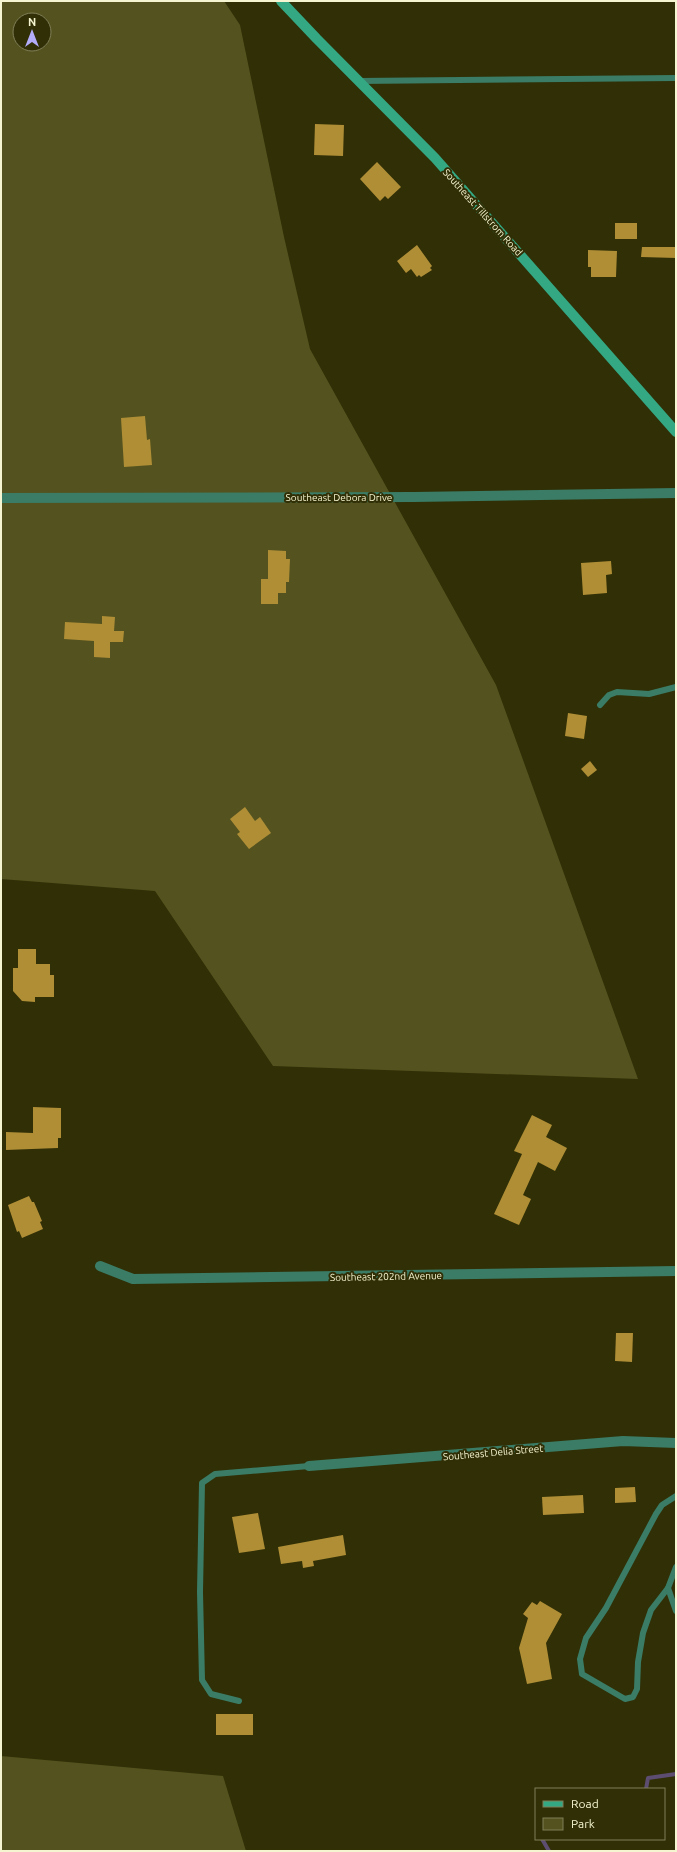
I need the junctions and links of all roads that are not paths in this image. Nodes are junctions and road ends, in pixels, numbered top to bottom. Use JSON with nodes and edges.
{"nodes":[{"id":1,"x":281,"y":1,"type":"edge"},
{"id":2,"x":676,"y":78,"type":"edge"},
{"id":3,"x":358,"y":81,"type":"junction"},
{"id":4,"x":676,"y":432,"type":"edge"},
{"id":5,"x":676,"y":493,"type":"edge"},
{"id":6,"x":1,"y":498,"type":"edge"},
{"id":7,"x":676,"y":687,"type":"edge"},
{"id":8,"x":600,"y":705,"type":"dead end"},
{"id":9,"x":100,"y":1266,"type":"dead end"},
{"id":10,"x":676,"y":1271,"type":"edge"},
{"id":11,"x":676,"y":1443,"type":"edge"},
{"id":12,"x":309,"y":1466,"type":"joint"},
{"id":13,"x":676,"y":1496,"type":"edge"},
{"id":14,"x":676,"y":1567,"type":"edge"},
{"id":15,"x":668,"y":1588,"type":"junction"},
{"id":16,"x":676,"y":1611,"type":"edge"},
{"id":17,"x":239,"y":1701,"type":"dead end"}],
"edges":[{"from":1,"to":3,"type":"main road","name":"Southeast Tillstrom Road"},
{"from":2,"to":3,"type":"lane"},
{"from":3,"to":4,"type":"main road","name":"Southeast Tillstrom Road"},
{"from":5,"to":6,"type":"street","name":"Southeast Debora Drive"},
{"from":7,"to":8,"type":"lane"},
{"from":9,"to":10,"type":"street","name":"Southeast 202nd Avenue"},
{"from":11,"to":12,"type":"street","name":"Southeast Delia Street"},
{"from":12,"to":17,"type":"lane"},
{"from":13,"to":15,"type":"lane"},
{"from":14,"to":15,"type":"lane"},
{"from":15,"to":16,"type":"lane"}]}
